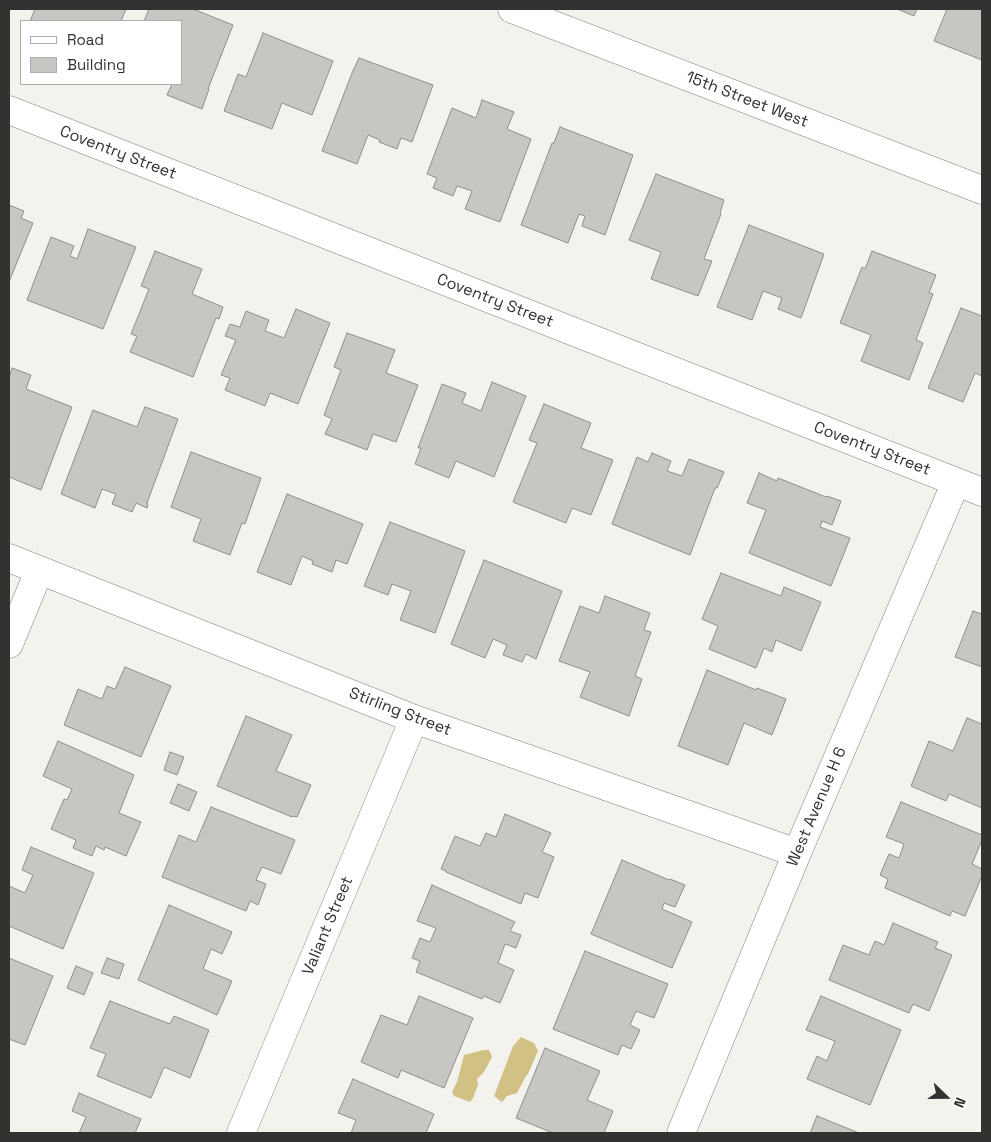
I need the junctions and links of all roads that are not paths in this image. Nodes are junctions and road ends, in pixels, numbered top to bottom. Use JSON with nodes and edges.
{"nodes":[{"id":1,"x":512,"y":9,"type":"edge"},
{"id":2,"x":9,"y":110,"type":"edge"},
{"id":3,"x":982,"y":190,"type":"edge"},
{"id":4,"x":956,"y":482,"type":"junction"},
{"id":5,"x":982,"y":492,"type":"edge"},
{"id":6,"x":9,"y":558,"type":"edge"},
{"id":7,"x":39,"y":571,"type":"junction"},
{"id":8,"x":9,"y":644,"type":"edge"},
{"id":9,"x":414,"y":718,"type":"junction"},
{"id":10,"x":797,"y":853,"type":"junction"},
{"id":11,"x":241,"y":1133,"type":"edge"},
{"id":12,"x":681,"y":1133,"type":"edge"}],
"edges":[{"from":1,"to":3,"type":"street","name":"15th Street West"},
{"from":2,"to":4,"type":"street","name":"Coventry Street"},
{"from":4,"to":5,"type":"street","name":"Coventry Street"},
{"from":4,"to":10,"type":"street","name":"West Avenue H 6"},
{"from":6,"to":7,"type":"street","name":"Stirling Street"},
{"from":7,"to":8,"type":"street"},
{"from":7,"to":9,"type":"street","name":"Stirling Street"},
{"from":9,"to":10,"type":"street","name":"Stirling Street"},
{"from":9,"to":11,"type":"street","name":"Valiant Street"},
{"from":10,"to":12,"type":"street","name":"West Avenue H 6"}]}
